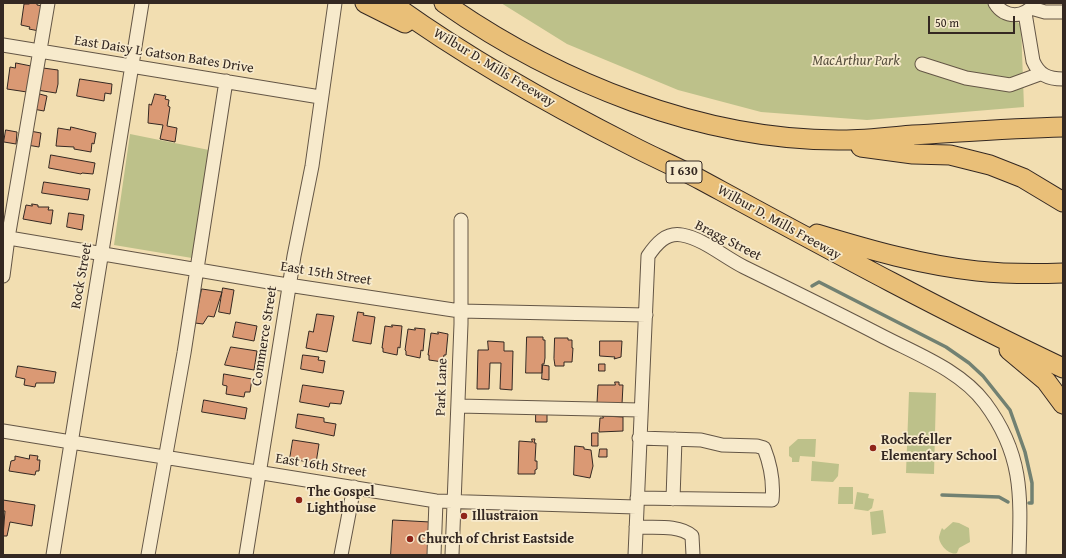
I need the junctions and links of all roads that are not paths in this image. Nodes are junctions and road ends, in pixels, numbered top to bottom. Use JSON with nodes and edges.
{"nodes":[{"id":1,"x":48,"y":3,"type":"edge"},
{"id":2,"x":142,"y":3,"type":"edge"},
{"id":3,"x":365,"y":3,"type":"edge"},
{"id":4,"x":391,"y":3,"type":"edge"},
{"id":5,"x":444,"y":3,"type":"edge"},
{"id":6,"x":995,"y":3,"type":"edge"},
{"id":7,"x":1031,"y":8,"type":"edge"},
{"id":8,"x":334,"y":9,"type":"edge"},
{"id":9,"x":1063,"y":12,"type":"edge"},
{"id":10,"x":3,"y":45,"type":"edge"},
{"id":11,"x":456,"y":47,"type":"junction"},
{"id":12,"x":41,"y":51,"type":"junction"},
{"id":13,"x":922,"y":64,"type":"dead end"},
{"id":14,"x":132,"y":66,"type":"junction"},
{"id":15,"x":1040,"y":74,"type":"junction"},
{"id":16,"x":1063,"y":79,"type":"edge"},
{"id":17,"x":226,"y":81,"type":"junction"},
{"id":18,"x":320,"y":97,"type":"junction"},
{"id":19,"x":1063,"y":120,"type":"edge"},
{"id":20,"x":1063,"y":127,"type":"edge"},
{"id":21,"x":1009,"y":128,"type":"junction"},
{"id":22,"x":802,"y":139,"type":"junction"},
{"id":23,"x":1063,"y":202,"type":"edge"},
{"id":24,"x":461,"y":220,"type":"dead end"},
{"id":25,"x":785,"y":225,"type":"junction"},
{"id":26,"x":5,"y":238,"type":"edge"},
{"id":27,"x":103,"y":254,"type":"junction"},
{"id":28,"x":197,"y":270,"type":"junction"},
{"id":29,"x":1063,"y":274,"type":"edge"},
{"id":30,"x":3,"y":276,"type":"edge"},
{"id":31,"x":289,"y":285,"type":"junction"},
{"id":32,"x":460,"y":311,"type":"junction"},
{"id":33,"x":646,"y":315,"type":"junction"},
{"id":34,"x":982,"y":330,"type":"junction"},
{"id":35,"x":1063,"y":368,"type":"edge"},
{"id":36,"x":1063,"y":404,"type":"edge"},
{"id":37,"x":458,"y":406,"type":"junction"},
{"id":38,"x":640,"y":410,"type":"junction"},
{"id":39,"x":3,"y":431,"type":"edge"},
{"id":40,"x":639,"y":438,"type":"junction"},
{"id":41,"x":675,"y":439,"type":"junction"},
{"id":42,"x":71,"y":442,"type":"junction"},
{"id":43,"x":165,"y":457,"type":"junction"},
{"id":44,"x":261,"y":472,"type":"junction"},
{"id":45,"x":354,"y":487,"type":"junction"},
{"id":46,"x":673,"y":499,"type":"junction"},
{"id":47,"x":436,"y":501,"type":"junction"},
{"id":48,"x":454,"y":502,"type":"junction"},
{"id":49,"x":636,"y":502,"type":"junction"},
{"id":50,"x":636,"y":527,"type":"junction"},
{"id":51,"x":52,"y":555,"type":"edge"},
{"id":52,"x":148,"y":555,"type":"edge"},
{"id":53,"x":246,"y":555,"type":"edge"},
{"id":54,"x":341,"y":555,"type":"edge"},
{"id":55,"x":434,"y":555,"type":"edge"},
{"id":56,"x":452,"y":555,"type":"edge"},
{"id":57,"x":635,"y":555,"type":"edge"},
{"id":58,"x":694,"y":555,"type":"edge"},
{"id":59,"x":1019,"y":555,"type":"edge"}],
"edges":[{"from":1,"to":12,"type":"street"},
{"from":2,"to":14,"type":"street","name":"Rock Street"},
{"from":3,"to":11,"type":"highway"},
{"from":4,"to":11,"type":"highway","name":"Wilbur D. Mills Freeway","number":"I 630"},
{"from":5,"to":22,"type":"highway","name":"Wilbur D. Mills Freeway"},
{"from":6,"to":7,"type":"street"},
{"from":7,"to":9,"type":"street"},
{"from":7,"to":15,"type":"street"},
{"from":8,"to":18,"type":"street","name":"Commerce Street"},
{"from":10,"to":12,"type":"street","name":"East Daisy L Gatson Bates Drive"},
{"from":11,"to":25,"type":"highway","name":"Wilbur D. Mills Freeway","number":"I 630"},
{"from":12,"to":14,"type":"street","name":"East Daisy L Gatson Bates Drive"},
{"from":12,"to":26,"type":"street"},
{"from":13,"to":15,"type":"street"},
{"from":14,"to":17,"type":"street","name":"East Daisy L Gatson Bates Drive"},
{"from":14,"to":27,"type":"street","name":"Rock Street"},
{"from":15,"to":16,"type":"street"},
{"from":17,"to":18,"type":"street","name":"East Daisy L Gatson Bates Drive"},
{"from":17,"to":28,"type":"street"},
{"from":18,"to":31,"type":"street","name":"Commerce Street"},
{"from":19,"to":21,"type":"highway"},
{"from":20,"to":21,"type":"highway"},
{"from":21,"to":22,"type":"highway","name":"Wilbur D. Mills Freeway"},
{"from":22,"to":23,"type":"highway"},
{"from":24,"to":32,"type":"street","name":"Park Lane"},
{"from":25,"to":29,"type":"highway"},
{"from":25,"to":34,"type":"highway","name":"Wilbur D. Mills Freeway","number":"I 630"},
{"from":26,"to":27,"type":"street","name":"East 15th Street"},
{"from":26,"to":30,"type":"street"},
{"from":27,"to":28,"type":"street","name":"East 15th Street"},
{"from":27,"to":42,"type":"street","name":"Rock Street"},
{"from":28,"to":31,"type":"street","name":"East 15th Street"},
{"from":28,"to":43,"type":"street"},
{"from":31,"to":32,"type":"street","name":"East 15th Street"},
{"from":31,"to":44,"type":"street","name":"Commerce Street"},
{"from":32,"to":33,"type":"street","name":"East 15th Street"},
{"from":32,"to":37,"type":"street","name":"Park Lane"},
{"from":33,"to":38,"type":"street","name":"Bragg Street"},
{"from":33,"to":59,"type":"street","name":"Bragg Street"},
{"from":34,"to":35,"type":"highway"},
{"from":34,"to":36,"type":"highway"},
{"from":37,"to":38,"type":"street"},
{"from":37,"to":48,"type":"street","name":"Park Lane"},
{"from":38,"to":40,"type":"street","name":"Bragg Street"},
{"from":39,"to":42,"type":"street","name":"East 16th Street"},
{"from":40,"to":41,"type":"street"},
{"from":40,"to":49,"type":"street","name":"Bragg Street"},
{"from":41,"to":46,"type":"street"},
{"from":41,"to":46,"type":"street","name":"East 16th Street"},
{"from":42,"to":43,"type":"street","name":"East 16th Street"},
{"from":42,"to":51,"type":"street","name":"Rock Street"},
{"from":43,"to":44,"type":"street","name":"East 16th Street"},
{"from":43,"to":52,"type":"street"},
{"from":44,"to":45,"type":"street","name":"East 16th Street"},
{"from":44,"to":53,"type":"street","name":"Commerce Street"},
{"from":45,"to":47,"type":"street","name":"East 16th Street"},
{"from":45,"to":54,"type":"street"},
{"from":46,"to":49,"type":"street","name":"East 16th Street"},
{"from":47,"to":48,"type":"street","name":"East 16th Street"},
{"from":47,"to":55,"type":"street"},
{"from":48,"to":49,"type":"street","name":"East 16th Street"},
{"from":48,"to":56,"type":"street","name":"Park Lane"},
{"from":49,"to":50,"type":"street","name":"Bragg Street"},
{"from":50,"to":57,"type":"street","name":"Bragg Street"},
{"from":50,"to":58,"type":"street"}]}
